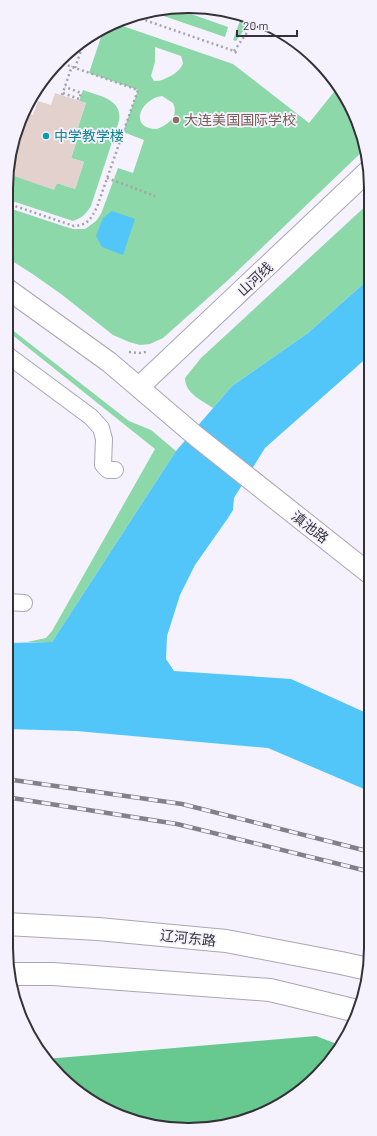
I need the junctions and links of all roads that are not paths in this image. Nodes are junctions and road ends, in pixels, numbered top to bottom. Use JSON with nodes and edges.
{"nodes":[{"id":1,"x":364,"y":176,"type":"edge"},
{"id":2,"x":13,"y":293,"type":"edge"},
{"id":3,"x":13,"y":359,"type":"edge"},
{"id":4,"x":139,"y":386,"type":"junction"},
{"id":5,"x":115,"y":470,"type":"dead end"},
{"id":6,"x":364,"y":569,"type":"edge"},
{"id":7,"x":13,"y":602,"type":"edge"},
{"id":8,"x":24,"y":603,"type":"dead end"},
{"id":9,"x":13,"y":924,"type":"edge"},
{"id":10,"x":362,"y":968,"type":"edge"},
{"id":11,"x":15,"y":974,"type":"edge"},
{"id":12,"x":353,"y":1010,"type":"edge"}],
"edges":[{"from":1,"to":4,"type":"street","name":"山河线"},
{"from":2,"to":4,"type":"street","name":"滇池路"},
{"from":3,"to":5,"type":"street"},
{"from":4,"to":6,"type":"street","name":"滇池路"},
{"from":7,"to":8,"type":"street"},
{"from":9,"to":10,"type":"main road","name":"辽河东路"},
{"from":11,"to":12,"type":"main road"}]}
